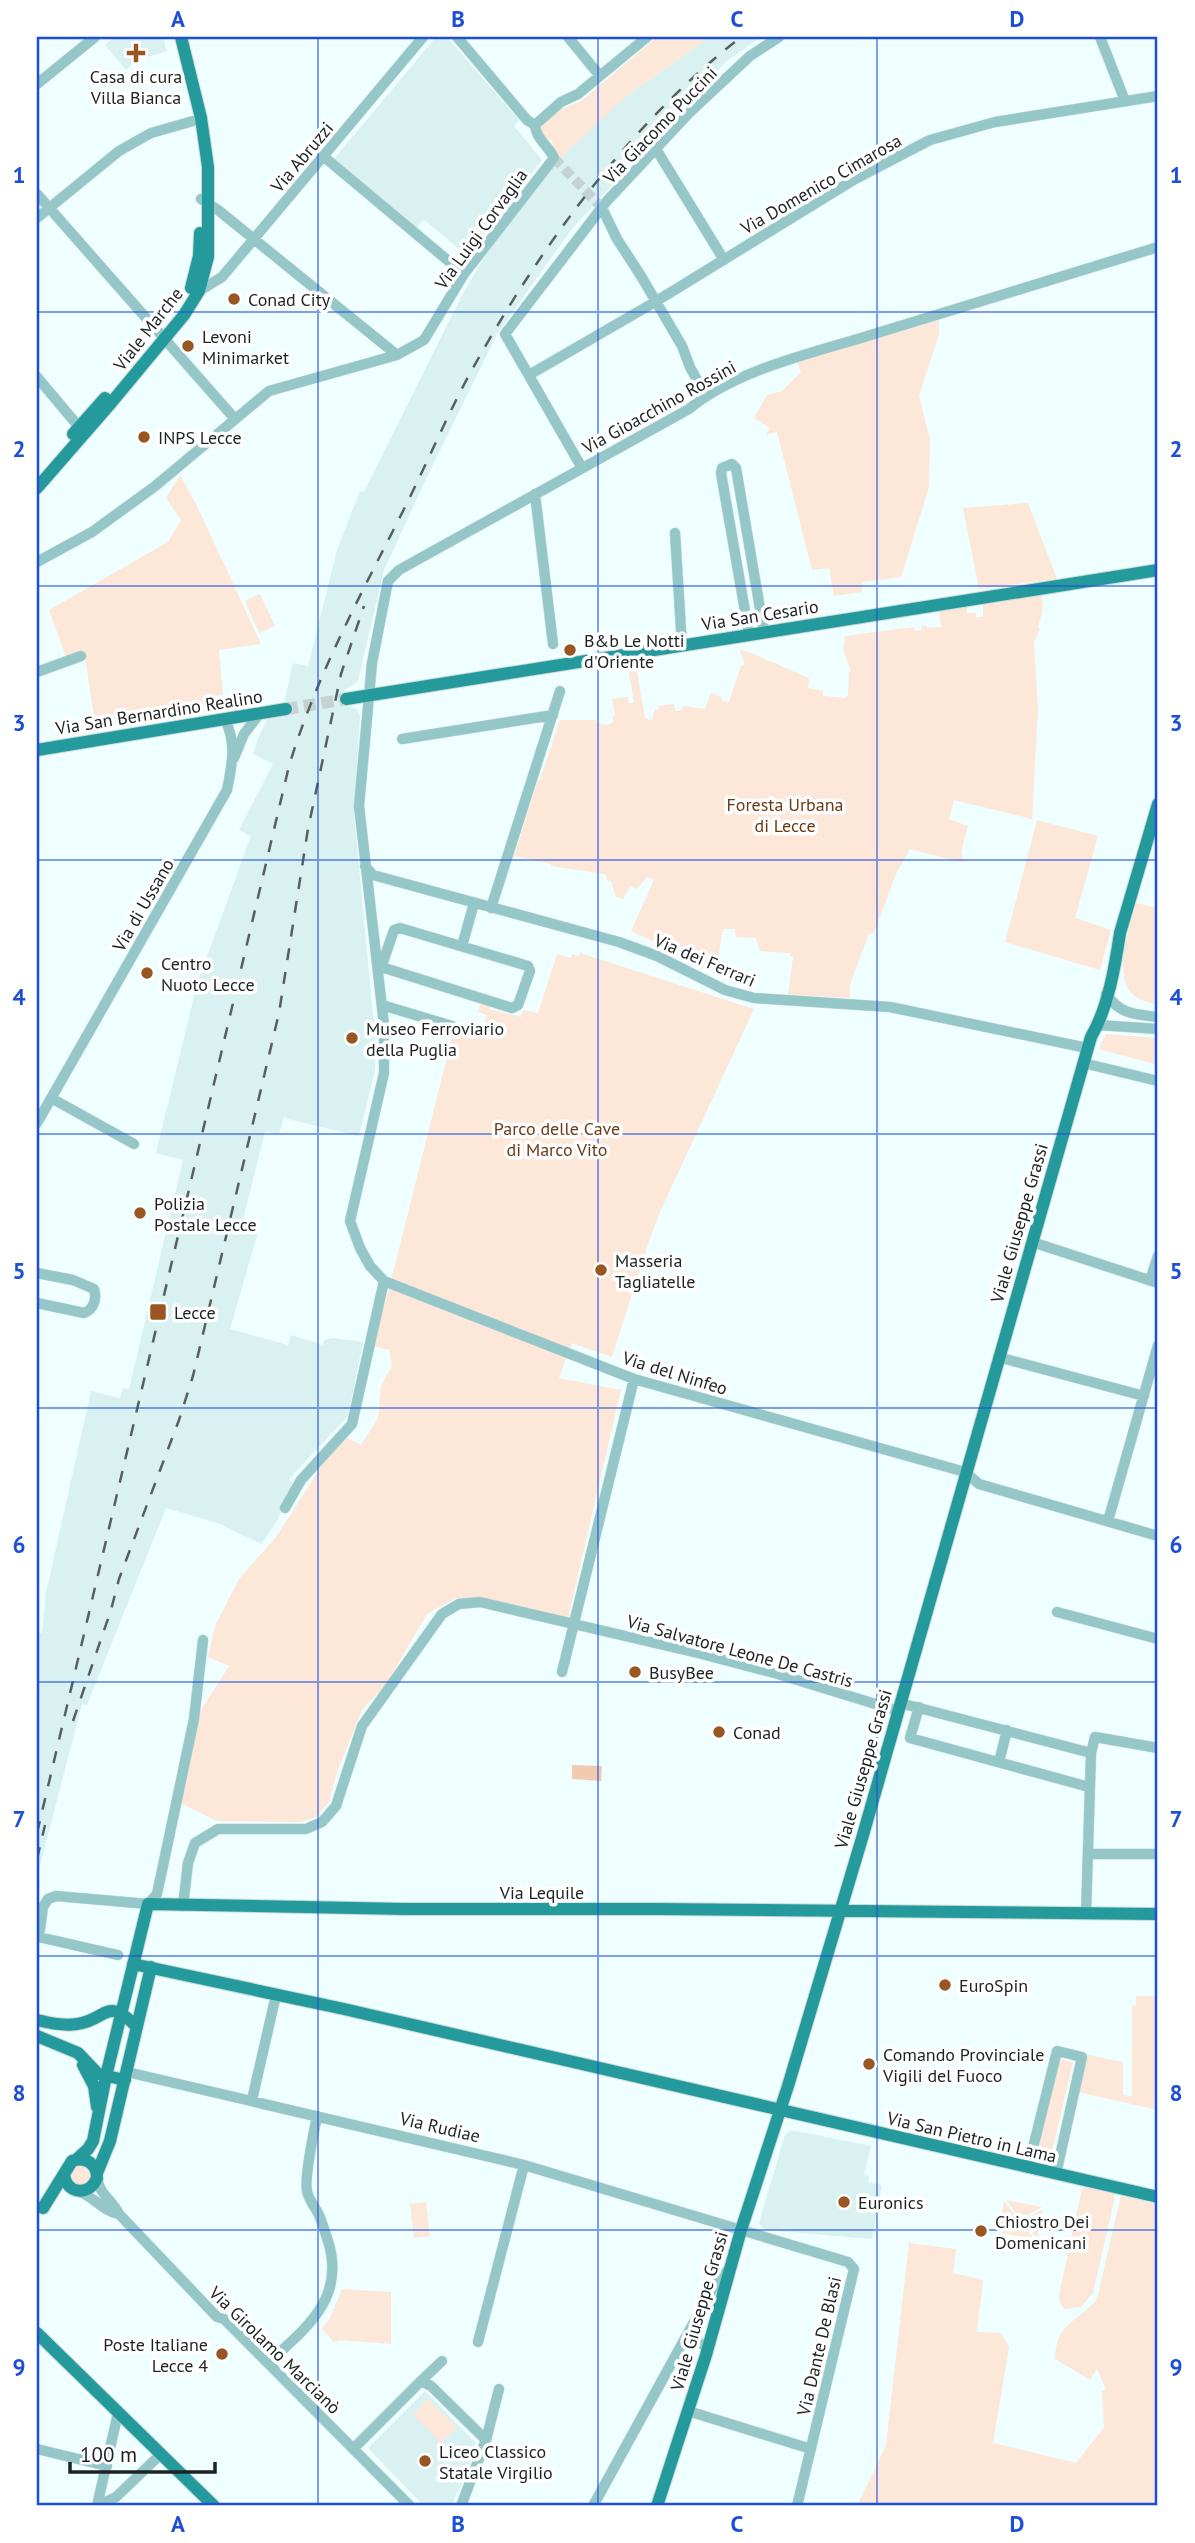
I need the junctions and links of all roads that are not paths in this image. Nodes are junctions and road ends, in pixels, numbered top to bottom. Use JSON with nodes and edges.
{"nodes":[{"id":1,"x":95,"y":37,"type":"edge"},
{"id":2,"x":172,"y":37,"type":"edge"},
{"id":3,"x":181,"y":37,"type":"edge"},
{"id":4,"x":424,"y":37,"type":"edge"},
{"id":5,"x":457,"y":37,"type":"edge"},
{"id":6,"x":568,"y":37,"type":"edge"},
{"id":7,"x":647,"y":37,"type":"edge"},
{"id":8,"x":779,"y":37,"type":"edge"},
{"id":9,"x":1100,"y":37,"type":"edge"},
{"id":10,"x":600,"y":76,"type":"junction"},
{"id":11,"x":37,"y":84,"type":"edge"},
{"id":12,"x":1158,"y":96,"type":"edge"},
{"id":13,"x":1125,"y":101,"type":"junction"},
{"id":14,"x":193,"y":121,"type":"junction"},
{"id":15,"x":535,"y":125,"type":"junction"},
{"id":16,"x":656,"y":149,"type":"junction"},
{"id":17,"x":323,"y":156,"type":"junction"},
{"id":18,"x":37,"y":194,"type":"edge"},
{"id":19,"x":205,"y":201,"type":"junction"},
{"id":20,"x":48,"y":208,"type":"junction"},
{"id":21,"x":602,"y":208,"type":"junction"},
{"id":22,"x":37,"y":218,"type":"edge"},
{"id":23,"x":254,"y":239,"type":"junction"},
{"id":24,"x":1158,"y":247,"type":"edge"},
{"id":25,"x":724,"y":260,"type":"junction"},
{"id":26,"x":464,"y":274,"type":"junction"},
{"id":27,"x":199,"y":291,"type":"junction"},
{"id":28,"x":655,"y":302,"type":"junction"},
{"id":29,"x":161,"y":337,"type":"junction"},
{"id":30,"x":397,"y":355,"type":"junction"},
{"id":31,"x":529,"y":375,"type":"junction"},
{"id":32,"x":37,"y":377,"type":"edge"},
{"id":33,"x":705,"y":395,"type":"junction"},
{"id":34,"x":235,"y":419,"type":"junction"},
{"id":35,"x":79,"y":427,"type":"junction"},
{"id":36,"x":582,"y":468,"type":"junction"},
{"id":37,"x":39,"y":477,"type":"edge"},
{"id":38,"x":535,"y":495,"type":"junction"},
{"id":39,"x":675,"y":533,"type":"dead end"},
{"id":40,"x":37,"y":562,"type":"edge"},
{"id":41,"x":1158,"y":570,"type":"edge"},
{"id":42,"x":764,"y":632,"type":"junction"},
{"id":43,"x":749,"y":635,"type":"junction"},
{"id":44,"x":553,"y":644,"type":"dead end"},
{"id":45,"x":682,"y":645,"type":"junction"},
{"id":46,"x":82,"y":656,"type":"dead end"},
{"id":47,"x":37,"y":672,"type":"edge"},
{"id":48,"x":560,"y":691,"type":"dead end"},
{"id":49,"x":368,"y":696,"type":"junction"},
{"id":50,"x":346,"y":699,"type":"tunnel mouth"},
{"id":51,"x":286,"y":709,"type":"tunnel mouth"},
{"id":52,"x":260,"y":713,"type":"junction"},
{"id":53,"x":553,"y":715,"type":"junction"},
{"id":54,"x":225,"y":720,"type":"junction"},
{"id":55,"x":402,"y":739,"type":"dead end"},
{"id":56,"x":37,"y":750,"type":"edge"},
{"id":57,"x":234,"y":759,"type":"junction"},
{"id":58,"x":1158,"y":804,"type":"edge"},
{"id":59,"x":364,"y":864,"type":"junction"},
{"id":60,"x":474,"y":903,"type":"junction"},
{"id":61,"x":491,"y":908,"type":"junction"},
{"id":62,"x":1120,"y":933,"type":"junction"},
{"id":63,"x":462,"y":946,"type":"junction"},
{"id":64,"x":378,"y":966,"type":"junction"},
{"id":65,"x":1106,"y":994,"type":"junction"},
{"id":66,"x":382,"y":1005,"type":"junction"},
{"id":67,"x":1158,"y":1017,"type":"edge"},
{"id":68,"x":1098,"y":1025,"type":"junction"},
{"id":69,"x":452,"y":1026,"type":"dead end"},
{"id":70,"x":1158,"y":1029,"type":"edge"},
{"id":71,"x":1089,"y":1043,"type":"junction"},
{"id":72,"x":1083,"y":1063,"type":"junction"},
{"id":73,"x":1158,"y":1081,"type":"edge"},
{"id":74,"x":51,"y":1098,"type":"junction"},
{"id":75,"x":37,"y":1123,"type":"edge"},
{"id":76,"x":134,"y":1144,"type":"dead end"},
{"id":77,"x":1032,"y":1242,"type":"junction"},
{"id":78,"x":1158,"y":1255,"type":"edge"},
{"id":79,"x":37,"y":1273,"type":"edge"},
{"id":80,"x":384,"y":1281,"type":"junction"},
{"id":81,"x":1154,"y":1281,"type":"edge"},
{"id":82,"x":37,"y":1303,"type":"edge"},
{"id":83,"x":1158,"y":1345,"type":"edge"},
{"id":84,"x":999,"y":1357,"type":"junction"},
{"id":85,"x":634,"y":1379,"type":"junction"},
{"id":86,"x":1144,"y":1396,"type":"junction"},
{"id":87,"x":965,"y":1472,"type":"junction"},
{"id":88,"x":285,"y":1508,"type":"dead end"},
{"id":89,"x":1108,"y":1521,"type":"junction"},
{"id":90,"x":1158,"y":1536,"type":"edge"},
{"id":91,"x":1057,"y":1612,"type":"dead end"},
{"id":92,"x":573,"y":1624,"type":"junction"},
{"id":93,"x":1158,"y":1639,"type":"edge"},
{"id":94,"x":203,"y":1640,"type":"dead end"},
{"id":95,"x":562,"y":1672,"type":"dead end"},
{"id":96,"x":899,"y":1707,"type":"junction"},
{"id":97,"x":919,"y":1707,"type":"junction"},
{"id":98,"x":1007,"y":1730,"type":"junction"},
{"id":99,"x":1158,"y":1748,"type":"edge"},
{"id":100,"x":1090,"y":1753,"type":"junction"},
{"id":101,"x":999,"y":1762,"type":"junction"},
{"id":102,"x":1089,"y":1787,"type":"junction"},
{"id":103,"x":1088,"y":1854,"type":"junction"},
{"id":104,"x":1158,"y":1854,"type":"edge"},
{"id":105,"x":148,"y":1904,"type":"junction"},
{"id":106,"x":183,"y":1906,"type":"junction"},
{"id":107,"x":840,"y":1911,"type":"junction"},
{"id":108,"x":1086,"y":1914,"type":"junction"},
{"id":109,"x":1158,"y":1914,"type":"edge"},
{"id":110,"x":118,"y":1955,"type":"dead end"},
{"id":111,"x":134,"y":1964,"type":"junction"},
{"id":112,"x":151,"y":1967,"type":"junction"},
{"id":113,"x":275,"y":1995,"type":"junction"},
{"id":114,"x":121,"y":2013,"type":"junction"},
{"id":115,"x":37,"y":2020,"type":"edge"},
{"id":116,"x":137,"y":2027,"type":"junction"},
{"id":117,"x":37,"y":2036,"type":"edge"},
{"id":118,"x":69,"y":2048,"type":"junction"},
{"id":119,"x":106,"y":2076,"type":"junction"},
{"id":120,"x":126,"y":2076,"type":"junction"},
{"id":121,"x":253,"y":2100,"type":"junction"},
{"id":122,"x":779,"y":2111,"type":"junction"},
{"id":123,"x":317,"y":2116,"type":"junction"},
{"id":124,"x":98,"y":2119,"type":"junction"},
{"id":125,"x":77,"y":2159,"type":"junction"},
{"id":126,"x":524,"y":2165,"type":"junction"},
{"id":127,"x":1028,"y":2168,"type":"junction"},
{"id":128,"x":64,"y":2174,"type":"junction"},
{"id":129,"x":1056,"y":2174,"type":"junction"},
{"id":130,"x":97,"y":2176,"type":"junction"},
{"id":131,"x":78,"y":2191,"type":"junction"},
{"id":132,"x":1158,"y":2197,"type":"edge"},
{"id":133,"x":40,"y":2211,"type":"edge"},
{"id":134,"x":119,"y":2214,"type":"junction"},
{"id":135,"x":741,"y":2230,"type":"junction"},
{"id":136,"x":731,"y":2266,"type":"junction"},
{"id":137,"x":37,"y":2333,"type":"edge"},
{"id":138,"x":685,"y":2339,"type":"junction"},
{"id":139,"x":478,"y":2342,"type":"dead end"},
{"id":140,"x":708,"y":2346,"type":"junction"},
{"id":141,"x":442,"y":2361,"type":"dead end"},
{"id":142,"x":268,"y":2363,"type":"junction"},
{"id":143,"x":421,"y":2381,"type":"junction"},
{"id":144,"x":499,"y":2389,"type":"dead end"},
{"id":145,"x":688,"y":2411,"type":"junction"},
{"id":146,"x":118,"y":2413,"type":"junction"},
{"id":147,"x":486,"y":2440,"type":"junction"},
{"id":148,"x":37,"y":2449,"type":"edge"},
{"id":149,"x":353,"y":2449,"type":"junction"},
{"id":150,"x":811,"y":2449,"type":"junction"},
{"id":151,"x":161,"y":2454,"type":"junction"},
{"id":152,"x":107,"y":2466,"type":"junction"},
{"id":153,"x":97,"y":2506,"type":"edge"},
{"id":154,"x":214,"y":2506,"type":"edge"},
{"id":155,"x":410,"y":2506,"type":"edge"},
{"id":156,"x":461,"y":2506,"type":"edge"},
{"id":157,"x":593,"y":2506,"type":"edge"},
{"id":158,"x":657,"y":2506,"type":"edge"},
{"id":159,"x":797,"y":2506,"type":"edge"}],
"edges":[{"from":1,"to":11,"type":"street"},
{"from":2,"to":14,"type":"main road","name":"Viale Marche"},
{"from":3,"to":19,"type":"main road","name":"Viale Marche"},
{"from":4,"to":17,"type":"street","name":"Via Abruzzi"},
{"from":5,"to":15,"type":"street","name":"Via Luigi Corvaglia"},
{"from":6,"to":10,"type":"street"},
{"from":7,"to":10,"type":"street"},
{"from":8,"to":16,"type":"street","name":"Via Giacomo Puccini"},
{"from":9,"to":13,"type":"street"},
{"from":10,"to":15,"type":"street"},
{"from":12,"to":13,"type":"street","name":"Via Domenico Cimarosa"},
{"from":13,"to":25,"type":"street","name":"Via Domenico Cimarosa"},
{"from":14,"to":19,"type":"main road","name":"Viale Marche"},
{"from":14,"to":20,"type":"street"},
{"from":15,"to":26,"type":"street","name":"Via Luigi Corvaglia"},
{"from":16,"to":21,"type":"street","name":"Via Giacomo Puccini"},
{"from":16,"to":25,"type":"street"},
{"from":17,"to":23,"type":"street","name":"Via Abruzzi"},
{"from":17,"to":26,"type":"street"},
{"from":18,"to":20,"type":"street"},
{"from":19,"to":23,"type":"street"},
{"from":19,"to":27,"type":"main road","name":"Viale Marche"},
{"from":19,"to":29,"type":"main road","name":"Viale Marche"},
{"from":20,"to":22,"type":"street"},
{"from":20,"to":29,"type":"street"},
{"from":21,"to":28,"type":"street","name":"Via Giacomo Puccini"},
{"from":21,"to":31,"type":"street"},
{"from":23,"to":27,"type":"street","name":"Via Abruzzi"},
{"from":23,"to":30,"type":"street"},
{"from":24,"to":33,"type":"street","name":"Via Gioacchino Rossini"},
{"from":25,"to":28,"type":"street","name":"Via Domenico Cimarosa"},
{"from":26,"to":30,"type":"street","name":"Via Luigi Corvaglia"},
{"from":27,"to":29,"type":"main road","name":"Viale Marche"},
{"from":28,"to":31,"type":"street","name":"Via Domenico Cimarosa"},
{"from":28,"to":33,"type":"street","name":"Via Giacomo Puccini"},
{"from":29,"to":34,"type":"street"},
{"from":29,"to":35,"type":"main road","name":"Viale Marche"},
{"from":29,"to":37,"type":"main road","name":"Viale Marche"},
{"from":30,"to":34,"type":"street","name":"Via Luigi Corvaglia"},
{"from":31,"to":36,"type":"street"},
{"from":32,"to":35,"type":"street"},
{"from":33,"to":36,"type":"street","name":"Via Gioacchino Rossini"},
{"from":34,"to":40,"type":"street","name":"Via Luigi Corvaglia"},
{"from":35,"to":37,"type":"main road","name":"Viale Marche"},
{"from":36,"to":38,"type":"street","name":"Via Gioacchino Rossini"},
{"from":38,"to":44,"type":"street"},
{"from":38,"to":49,"type":"street","name":"Via Gioacchino Rossini"},
{"from":39,"to":45,"type":"street"},
{"from":41,"to":42,"type":"main road","name":"Via San Cesario"},
{"from":42,"to":43,"type":"main road","name":"Via San Cesario"},
{"from":42,"to":43,"type":"street"},
{"from":43,"to":45,"type":"main road","name":"Via San Cesario"},
{"from":45,"to":49,"type":"main road","name":"Via San Cesario"},
{"from":46,"to":47,"type":"street"},
{"from":48,"to":53,"type":"street"},
{"from":49,"to":50,"type":"main road"},
{"from":49,"to":59,"type":"street"},
{"from":51,"to":52,"type":"main road","name":"Via San Bernardino Realino"},
{"from":52,"to":54,"type":"main road","name":"Via San Bernardino Realino"},
{"from":52,"to":57,"type":"street"},
{"from":53,"to":55,"type":"street"},
{"from":53,"to":61,"type":"street"},
{"from":54,"to":56,"type":"main road","name":"Via San Bernardino Realino"},
{"from":54,"to":57,"type":"street","name":"Via di Ussano"},
{"from":57,"to":74,"type":"street","name":"Via di Ussano"},
{"from":58,"to":62,"type":"main road","name":"Viale Giuseppe Grassi"},
{"from":59,"to":60,"type":"street","name":"Via dei Ferrari"},
{"from":59,"to":64,"type":"street"},
{"from":60,"to":61,"type":"street","name":"Via dei Ferrari"},
{"from":60,"to":63,"type":"street"},
{"from":61,"to":71,"type":"street","name":"Via dei Ferrari"},
{"from":62,"to":65,"type":"main road","name":"Viale Giuseppe Grassi"},
{"from":62,"to":71,"type":"main road","name":"Viale Giuseppe Grassi"},
{"from":63,"to":64,"type":"street"},
{"from":63,"to":64,"type":"street"},
{"from":64,"to":66,"type":"street"},
{"from":65,"to":67,"type":"street"},
{"from":65,"to":68,"type":"main road","name":"Viale Giuseppe Grassi"},
{"from":66,"to":69,"type":"street"},
{"from":66,"to":80,"type":"street"},
{"from":68,"to":70,"type":"street"},
{"from":68,"to":71,"type":"main road","name":"Viale Giuseppe Grassi"},
{"from":71,"to":72,"type":"main road","name":"Viale Giuseppe Grassi"},
{"from":72,"to":73,"type":"street"},
{"from":72,"to":77,"type":"main road","name":"Viale Giuseppe Grassi"},
{"from":74,"to":75,"type":"street","name":"Via di Ussano"},
{"from":74,"to":76,"type":"street"},
{"from":77,"to":81,"type":"street"},
{"from":77,"to":84,"type":"main road","name":"Viale Giuseppe Grassi"},
{"from":78,"to":81,"type":"street"},
{"from":79,"to":82,"type":"street"},
{"from":80,"to":85,"type":"street","name":"Via del Ninfeo"},
{"from":80,"to":88,"type":"street"},
{"from":83,"to":86,"type":"street"},
{"from":84,"to":86,"type":"street"},
{"from":84,"to":87,"type":"main road","name":"Viale Giuseppe Grassi"},
{"from":85,"to":87,"type":"street","name":"Via del Ninfeo"},
{"from":85,"to":92,"type":"street"},
{"from":86,"to":89,"type":"street"},
{"from":87,"to":89,"type":"street","name":"Via del Ninfeo"},
{"from":87,"to":96,"type":"main road","name":"Viale Giuseppe Grassi"},
{"from":89,"to":90,"type":"street","name":"Via del Ninfeo"},
{"from":91,"to":93,"type":"street"},
{"from":92,"to":95,"type":"street"},
{"from":92,"to":96,"type":"street","name":"Via Salvatore Leone De Castris"},
{"from":92,"to":106,"type":"street","name":"Via Salvatore Leone De Castris"},
{"from":94,"to":105,"type":"street"},
{"from":96,"to":97,"type":"street","name":"Via Salvatore Leone De Castris"},
{"from":96,"to":107,"type":"main road","name":"Viale Giuseppe Grassi"},
{"from":97,"to":98,"type":"street","name":"Via Salvatore Leone De Castris"},
{"from":97,"to":101,"type":"street"},
{"from":98,"to":100,"type":"street","name":"Via Salvatore Leone De Castris"},
{"from":98,"to":101,"type":"street"},
{"from":99,"to":100,"type":"street"},
{"from":100,"to":102,"type":"street"},
{"from":101,"to":102,"type":"street"},
{"from":102,"to":103,"type":"street"},
{"from":103,"to":104,"type":"street"},
{"from":103,"to":108,"type":"street"},
{"from":105,"to":106,"type":"main road","name":"Via Lequile"},
{"from":105,"to":110,"type":"street","name":"Via Lequile"},
{"from":105,"to":111,"type":"main road"},
{"from":106,"to":107,"type":"main road","name":"Via Lequile"},
{"from":107,"to":108,"type":"main road","name":"Via Lequile"},
{"from":107,"to":122,"type":"main road","name":"Viale Giuseppe Grassi"},
{"from":108,"to":109,"type":"main road","name":"Via Lequile"},
{"from":111,"to":112,"type":"main road","name":"Via San Pietro in Lama"},
{"from":111,"to":114,"type":"main road"},
{"from":112,"to":113,"type":"main road","name":"Via San Pietro in Lama"},
{"from":112,"to":116,"type":"main road"},
{"from":113,"to":121,"type":"street"},
{"from":113,"to":122,"type":"main road","name":"Via San Pietro in Lama"},
{"from":114,"to":115,"type":"main road"},
{"from":114,"to":116,"type":"main road"},
{"from":114,"to":119,"type":"main road"},
{"from":116,"to":120,"type":"main road"},
{"from":117,"to":118,"type":"main road"},
{"from":118,"to":119,"type":"main road"},
{"from":118,"to":124,"type":"main road"},
{"from":119,"to":120,"type":"main road"},
{"from":119,"to":124,"type":"main road"},
{"from":120,"to":121,"type":"street","name":"Via Rudiae"},
{"from":120,"to":130,"type":"main road"},
{"from":121,"to":123,"type":"street","name":"Via Rudiae"},
{"from":122,"to":127,"type":"main road","name":"Via San Pietro in Lama"},
{"from":122,"to":135,"type":"main road","name":"Viale Giuseppe Grassi"},
{"from":123,"to":126,"type":"street","name":"Via Rudiae"},
{"from":123,"to":142,"type":"street"},
{"from":124,"to":125,"type":"main road"},
{"from":125,"to":128,"type":"main road"},
{"from":125,"to":130,"type":"main road"},
{"from":126,"to":135,"type":"street","name":"Via Rudiae"},
{"from":126,"to":139,"type":"street"},
{"from":127,"to":129,"type":"main road","name":"Via San Pietro in Lama"},
{"from":127,"to":129,"type":"street"},
{"from":128,"to":131,"type":"main road"},
{"from":128,"to":133,"type":"main road"},
{"from":129,"to":132,"type":"main road","name":"Via San Pietro in Lama"},
{"from":130,"to":131,"type":"main road"},
{"from":130,"to":134,"type":"street","name":"Via Girolamo Marcianò"},
{"from":131,"to":133,"type":"main road"},
{"from":131,"to":134,"type":"street","name":"Via Girolamo Marcianò"},
{"from":134,"to":142,"type":"street","name":"Via Girolamo Marcianò"},
{"from":135,"to":136,"type":"main road","name":"Viale Giuseppe Grassi"},
{"from":135,"to":150,"type":"street","name":"Via Dante De Blasi"},
{"from":136,"to":138,"type":"street"},
{"from":136,"to":140,"type":"main road","name":"Viale Giuseppe Grassi"},
{"from":137,"to":146,"type":"main road"},
{"from":138,"to":140,"type":"street"},
{"from":138,"to":157,"type":"street"},
{"from":140,"to":145,"type":"main road","name":"Viale Giuseppe Grassi"},
{"from":141,"to":143,"type":"street"},
{"from":142,"to":149,"type":"street","name":"Via Girolamo Marcianò"},
{"from":143,"to":147,"type":"street"},
{"from":143,"to":149,"type":"street"},
{"from":144,"to":147,"type":"street"},
{"from":145,"to":150,"type":"street"},
{"from":145,"to":158,"type":"main road","name":"Viale Giuseppe Grassi"},
{"from":146,"to":151,"type":"main road"},
{"from":146,"to":152,"type":"street"},
{"from":147,"to":156,"type":"street"},
{"from":148,"to":152,"type":"street"},
{"from":149,"to":155,"type":"street","name":"Via Girolamo Marcianò"},
{"from":150,"to":159,"type":"street","name":"Via Dante De Blasi"},
{"from":151,"to":153,"type":"street"},
{"from":151,"to":154,"type":"main road"},
{"from":152,"to":153,"type":"street"}]}
